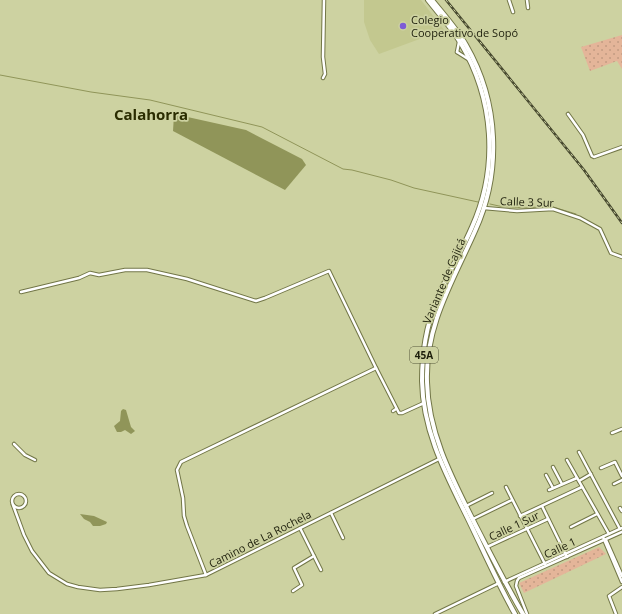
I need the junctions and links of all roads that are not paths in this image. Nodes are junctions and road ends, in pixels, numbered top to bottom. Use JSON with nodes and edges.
{"nodes":[{"id":1,"x":324,"y":0,"type":"edge"},
{"id":2,"x":428,"y":0,"type":"edge"},
{"id":3,"x":432,"y":0,"type":"edge"},
{"id":4,"x":509,"y":0,"type":"edge"},
{"id":5,"x":527,"y":0,"type":"edge"},
{"id":6,"x":528,"y":8,"type":"dead end"},
{"id":7,"x":513,"y":12,"type":"dead end"},
{"id":8,"x":460,"y":41,"type":"junction"},
{"id":9,"x":470,"y":60,"type":"junction"},
{"id":10,"x":323,"y":78,"type":"dead end"},
{"id":11,"x":568,"y":114,"type":"dead end"},
{"id":12,"x":622,"y":147,"type":"edge"},
{"id":13,"x":486,"y":194,"type":"junction"},
{"id":14,"x":483,"y":206,"type":"junction"},
{"id":15,"x":622,"y":257,"type":"edge"},
{"id":16,"x":21,"y":292,"type":"dead end"},
{"id":17,"x":376,"y":368,"type":"junction"},
{"id":18,"x":424,"y":403,"type":"junction"},
{"id":19,"x":396,"y":409,"type":"junction"},
{"id":20,"x":393,"y":411,"type":"dead end"},
{"id":21,"x":622,"y":428,"type":"edge"},
{"id":22,"x":612,"y":433,"type":"dead end"},
{"id":23,"x":14,"y":444,"type":"dead end"},
{"id":24,"x":579,"y":452,"type":"dead end"},
{"id":25,"x":439,"y":459,"type":"junction"},
{"id":26,"x":35,"y":460,"type":"dead end"},
{"id":27,"x":567,"y":460,"type":"dead end"},
{"id":28,"x":553,"y":467,"type":"dead end"},
{"id":29,"x":601,"y":468,"type":"dead end"},
{"id":30,"x":591,"y":474,"type":"junction"},
{"id":31,"x":546,"y":475,"type":"dead end"},
{"id":32,"x":622,"y":476,"type":"edge"},
{"id":33,"x":578,"y":479,"type":"junction"},
{"id":34,"x":622,"y":480,"type":"edge"},
{"id":35,"x":562,"y":484,"type":"junction"},
{"id":36,"x":614,"y":484,"type":"dead end"},
{"id":37,"x":506,"y":487,"type":"dead end"},
{"id":38,"x":582,"y":487,"type":"junction"},
{"id":39,"x":553,"y":488,"type":"junction"},
{"id":40,"x":549,"y":490,"type":"dead end"},
{"id":41,"x":492,"y":492,"type":"dead end"},
{"id":42,"x":512,"y":500,"type":"junction"},
{"id":43,"x":13,"y":505,"type":"junction"},
{"id":44,"x":466,"y":506,"type":"junction"},
{"id":45,"x":542,"y":506,"type":"junction"},
{"id":46,"x":20,"y":508,"type":"junction"},
{"id":47,"x":620,"y":508,"type":"dead end"},
{"id":48,"x":622,"y":511,"type":"edge"},
{"id":49,"x":331,"y":513,"type":"junction"},
{"id":50,"x":598,"y":514,"type":"junction"},
{"id":51,"x":520,"y":516,"type":"junction"},
{"id":52,"x":17,"y":518,"type":"junction"},
{"id":53,"x":473,"y":519,"type":"junction"},
{"id":54,"x":548,"y":519,"type":"junction"},
{"id":55,"x":571,"y":527,"type":"dead end"},
{"id":56,"x":300,"y":528,"type":"junction"},
{"id":57,"x":621,"y":528,"type":"edge"},
{"id":58,"x":527,"y":529,"type":"junction"},
{"id":59,"x":622,"y":532,"type":"edge"},
{"id":60,"x":609,"y":534,"type":"junction"},
{"id":61,"x":604,"y":537,"type":"junction"},
{"id":62,"x":343,"y":538,"type":"dead end"},
{"id":63,"x":605,"y":540,"type":"junction"},
{"id":64,"x":487,"y":547,"type":"junction"},
{"id":65,"x":566,"y":554,"type":"junction"},
{"id":66,"x":314,"y":556,"type":"junction"},
{"id":67,"x":567,"y":557,"type":"junction"},
{"id":68,"x":545,"y":564,"type":"junction"},
{"id":69,"x":322,"y":570,"type":"dead end"},
{"id":70,"x":206,"y":575,"type":"junction"},
{"id":71,"x":622,"y":576,"type":"edge"},
{"id":72,"x":622,"y":582,"type":"edge"},
{"id":73,"x":502,"y":583,"type":"junction"},
{"id":74,"x":622,"y":587,"type":"edge"},
{"id":75,"x":293,"y":590,"type":"dead end"},
{"id":76,"x":434,"y":614,"type":"edge"},
{"id":77,"x":514,"y":614,"type":"edge"},
{"id":78,"x":523,"y":614,"type":"edge"},
{"id":79,"x":528,"y":614,"type":"edge"},
{"id":80,"x":616,"y":614,"type":"edge"}],
"edges":[{"from":1,"to":10,"type":"street"},
{"from":2,"to":8,"type":"highway","name":"Variante de Cajicá","number":"45A"},
{"from":3,"to":13,"type":"highway","name":"Variante de Cajicá","number":"45A"},
{"from":4,"to":7,"type":"street"},
{"from":5,"to":6,"type":"street"},
{"from":8,"to":9,"type":"highway","name":"Variante de Cajicá","number":"45A"},
{"from":8,"to":9,"type":"street"},
{"from":9,"to":13,"type":"highway","name":"Variante de Cajicá","number":"45A"},
{"from":11,"to":12,"type":"street"},
{"from":13,"to":14,"type":"highway","name":"Variante de Cajicá","number":"45A"},
{"from":14,"to":15,"type":"street","name":"Calle 3 Sur"},
{"from":14,"to":18,"type":"highway","name":"Variante de Cajicá","number":"45A"},
{"from":14,"to":44,"type":"highway","name":"Variante de Cajicá","number":"45A"},
{"from":16,"to":17,"type":"street"},
{"from":17,"to":19,"type":"street"},
{"from":17,"to":70,"type":"street"},
{"from":18,"to":19,"type":"street"},
{"from":18,"to":25,"type":"highway","name":"Variante de Cajicá","number":"45A"},
{"from":19,"to":20,"type":"street"},
{"from":21,"to":22,"type":"street"},
{"from":23,"to":26,"type":"street"},
{"from":24,"to":30,"type":"street"},
{"from":25,"to":49,"type":"street","name":"Camino de La Rochela"},
{"from":25,"to":73,"type":"highway","name":"Variante de Cajicá","number":"45A"},
{"from":27,"to":33,"type":"street"},
{"from":28,"to":35,"type":"street"},
{"from":29,"to":32,"type":"street"},
{"from":30,"to":33,"type":"street"},
{"from":30,"to":57,"type":"street"},
{"from":31,"to":39,"type":"street"},
{"from":33,"to":35,"type":"street"},
{"from":33,"to":38,"type":"street"},
{"from":34,"to":36,"type":"street"},
{"from":35,"to":39,"type":"street"},
{"from":37,"to":42,"type":"street"},
{"from":38,"to":45,"type":"street"},
{"from":38,"to":50,"type":"street"},
{"from":39,"to":40,"type":"street"},
{"from":41,"to":44,"type":"street"},
{"from":42,"to":51,"type":"street"},
{"from":42,"to":53,"type":"street"},
{"from":43,"to":46,"type":"street"},
{"from":43,"to":46,"type":"street"},
{"from":43,"to":52,"type":"street","name":"Camino de La Rochela"},
{"from":44,"to":53,"type":"highway","name":"Variante de Cajicá","number":"45A"},
{"from":45,"to":51,"type":"street"},
{"from":45,"to":54,"type":"street"},
{"from":46,"to":52,"type":"street"},
{"from":47,"to":48,"type":"street"},
{"from":49,"to":56,"type":"street","name":"Camino de La Rochela"},
{"from":49,"to":62,"type":"street"},
{"from":50,"to":55,"type":"street","name":"Calle 1"},
{"from":50,"to":60,"type":"street"},
{"from":51,"to":58,"type":"street"},
{"from":52,"to":70,"type":"street","name":"Camino de La Rochela"},
{"from":53,"to":64,"type":"highway","name":"Variante de Cajicá","number":"45A"},
{"from":54,"to":58,"type":"street","name":"Calle 1 Sur"},
{"from":54,"to":65,"type":"street"},
{"from":56,"to":66,"type":"street"},
{"from":56,"to":70,"type":"street","name":"Camino de La Rochela"},
{"from":57,"to":60,"type":"street","name":"Calle 1"},
{"from":58,"to":64,"type":"street","name":"Calle 1 Sur"},
{"from":58,"to":68,"type":"street"},
{"from":59,"to":63,"type":"street","name":"Calle 1"},
{"from":60,"to":61,"type":"street","name":"Calle 1"},
{"from":61,"to":63,"type":"street"},
{"from":61,"to":65,"type":"street","name":"Calle 1"},
{"from":63,"to":67,"type":"street","name":"Calle 1"},
{"from":63,"to":71,"type":"street"},
{"from":63,"to":72,"type":"street"},
{"from":64,"to":73,"type":"highway","name":"Variante de Cajicá","number":"45A"},
{"from":65,"to":67,"type":"street"},
{"from":65,"to":68,"type":"street","name":"Calle 1"},
{"from":66,"to":69,"type":"street"},
{"from":66,"to":75,"type":"street"},
{"from":67,"to":79,"type":"street","name":"Calle 1"},
{"from":68,"to":73,"type":"street","name":"Calle 1"},
{"from":73,"to":76,"type":"street","name":"Calle 1"},
{"from":73,"to":77,"type":"highway","name":"Variante de Cajicá","number":"45A"},
{"from":73,"to":78,"type":"highway","name":"Variante de Cajicá","number":"45A"},
{"from":74,"to":80,"type":"street"}]}
